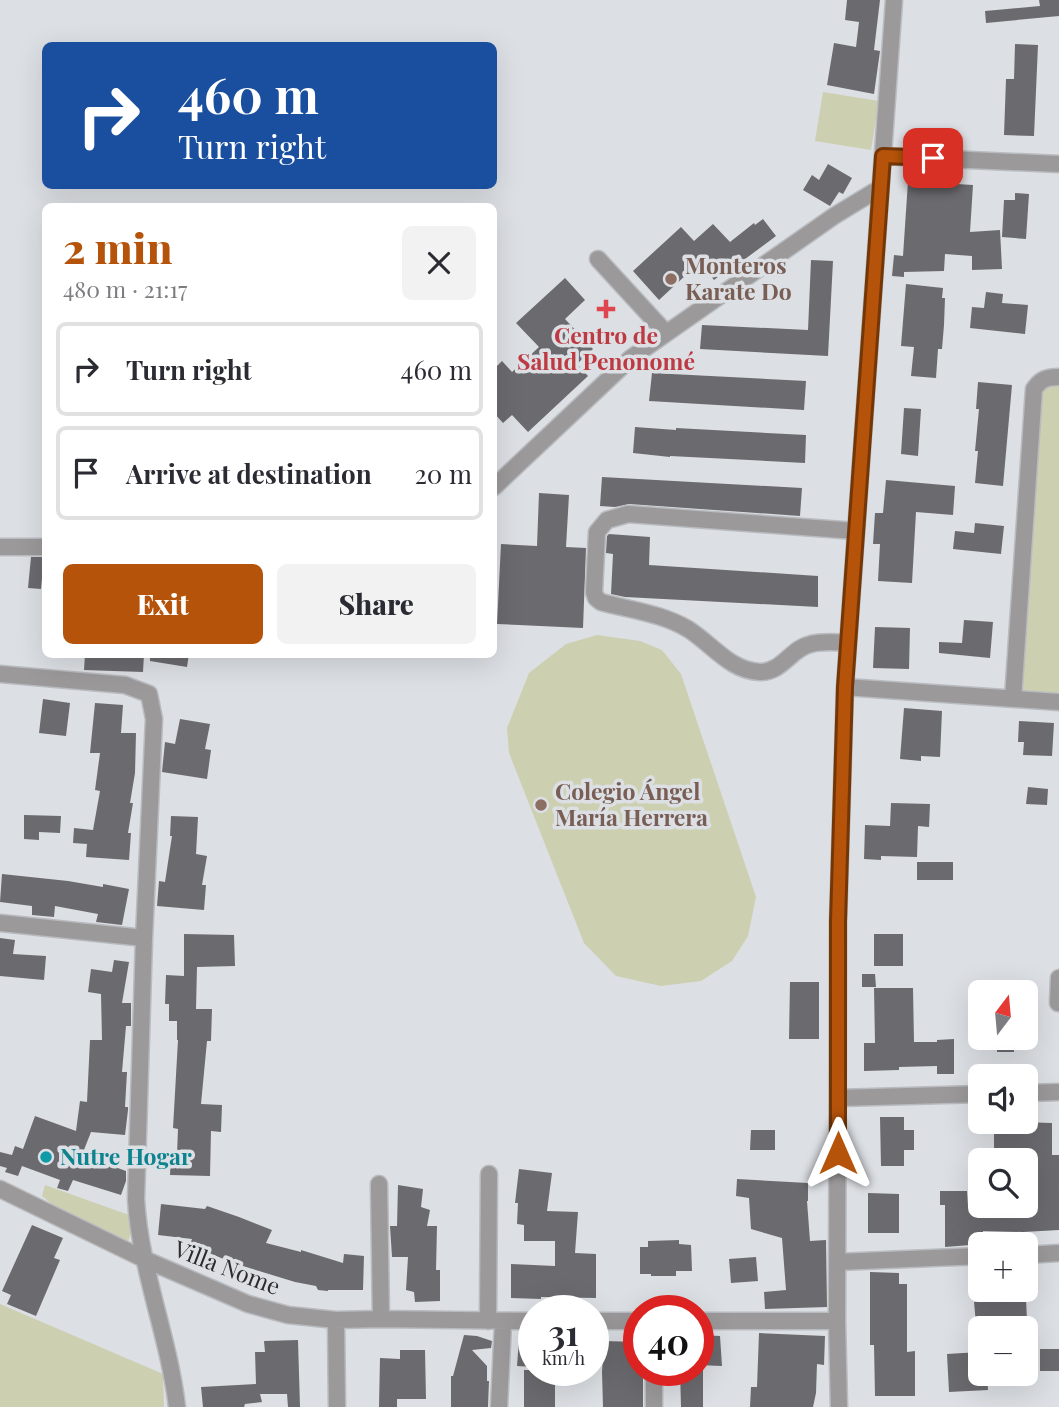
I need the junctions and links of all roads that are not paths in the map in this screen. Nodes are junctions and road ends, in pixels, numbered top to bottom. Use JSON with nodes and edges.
{"nodes":[{"id":1,"x":894,"y":0,"type":"edge"},
{"id":2,"x":883,"y":156,"type":"junction"},
{"id":3,"x":1059,"y":164,"type":"edge"},
{"id":4,"x":880,"y":188,"type":"junction"},
{"id":5,"x":598,"y":258,"type":"dead end"},
{"id":6,"x":666,"y":333,"type":"junction"},
{"id":7,"x":1059,"y":377,"type":"edge"},
{"id":8,"x":497,"y":483,"type":"edge"},
{"id":9,"x":856,"y":531,"type":"junction"},
{"id":10,"x":0,"y":547,"type":"edge"},
{"id":11,"x":42,"y":547,"type":"edge"},
{"id":12,"x":848,"y":643,"type":"junction"},
{"id":13,"x":0,"y":674,"type":"edge"},
{"id":14,"x":845,"y":687,"type":"junction"},
{"id":15,"x":1013,"y":699,"type":"junction"},
{"id":16,"x":1059,"y":702,"type":"edge"},
{"id":17,"x":0,"y":923,"type":"edge"},
{"id":18,"x":144,"y":938,"type":"junction"},
{"id":19,"x":1059,"y":978,"type":"edge"},
{"id":20,"x":1058,"y":1003,"type":"edge"},
{"id":21,"x":1059,"y":1092,"type":"edge"},
{"id":22,"x":1038,"y":1093,"type":"edge"},
{"id":23,"x":968,"y":1094,"type":"edge"},
{"id":24,"x":838,"y":1098,"type":"junction"},
{"id":25,"x":489,"y":1174,"type":"dead end"},
{"id":26,"x":379,"y":1184,"type":"dead end"},
{"id":27,"x":0,"y":1189,"type":"edge"},
{"id":28,"x":1059,"y":1253,"type":"edge"},
{"id":29,"x":1038,"y":1254,"type":"edge"},
{"id":30,"x":968,"y":1257,"type":"edge"},
{"id":31,"x":144,"y":1259,"type":"junction"},
{"id":32,"x":838,"y":1262,"type":"junction"},
{"id":33,"x":381,"y":1319,"type":"junction"},
{"id":34,"x":336,"y":1320,"type":"junction"},
{"id":35,"x":495,"y":1321,"type":"junction"},
{"id":36,"x":518,"y":1321,"type":"edge"},
{"id":37,"x":714,"y":1321,"type":"edge"},
{"id":38,"x":837,"y":1321,"type":"junction"},
{"id":39,"x":654,"y":1386,"type":"edge"},
{"id":40,"x":177,"y":1407,"type":"edge"},
{"id":41,"x":337,"y":1407,"type":"edge"},
{"id":42,"x":499,"y":1407,"type":"edge"},
{"id":43,"x":654,"y":1407,"type":"edge"},
{"id":44,"x":839,"y":1407,"type":"edge"}],
"edges":[{"from":1,"to":2,"type":"street"},
{"from":2,"to":3,"type":"street"},
{"from":2,"to":4,"type":"street"},
{"from":4,"to":6,"type":"street"},
{"from":4,"to":9,"type":"street"},
{"from":5,"to":6,"type":"street"},
{"from":6,"to":8,"type":"street"},
{"from":7,"to":15,"type":"street"},
{"from":9,"to":12,"type":"street"},
{"from":9,"to":12,"type":"street"},
{"from":10,"to":11,"type":"street"},
{"from":12,"to":14,"type":"street"},
{"from":13,"to":18,"type":"street"},
{"from":14,"to":15,"type":"street"},
{"from":14,"to":24,"type":"street"},
{"from":15,"to":16,"type":"street"},
{"from":17,"to":18,"type":"street"},
{"from":18,"to":31,"type":"street"},
{"from":19,"to":20,"type":"street"},
{"from":21,"to":22,"type":"street"},
{"from":23,"to":24,"type":"street"},
{"from":24,"to":32,"type":"street"},
{"from":25,"to":35,"type":"street"},
{"from":26,"to":33,"type":"street"},
{"from":27,"to":31,"type":"street","name":"Villa Nome"},
{"from":28,"to":29,"type":"street"},
{"from":30,"to":32,"type":"street"},
{"from":31,"to":34,"type":"street","name":"Villa Nome"},
{"from":31,"to":40,"type":"street"},
{"from":32,"to":38,"type":"street"},
{"from":33,"to":34,"type":"street","name":"Villa Nome"},
{"from":33,"to":35,"type":"street","name":"Villa Nome"},
{"from":34,"to":41,"type":"street"},
{"from":35,"to":36,"type":"street","name":"Villa Nome"},
{"from":35,"to":42,"type":"street"},
{"from":37,"to":38,"type":"street"},
{"from":38,"to":44,"type":"street"},
{"from":39,"to":43,"type":"street"}]}
